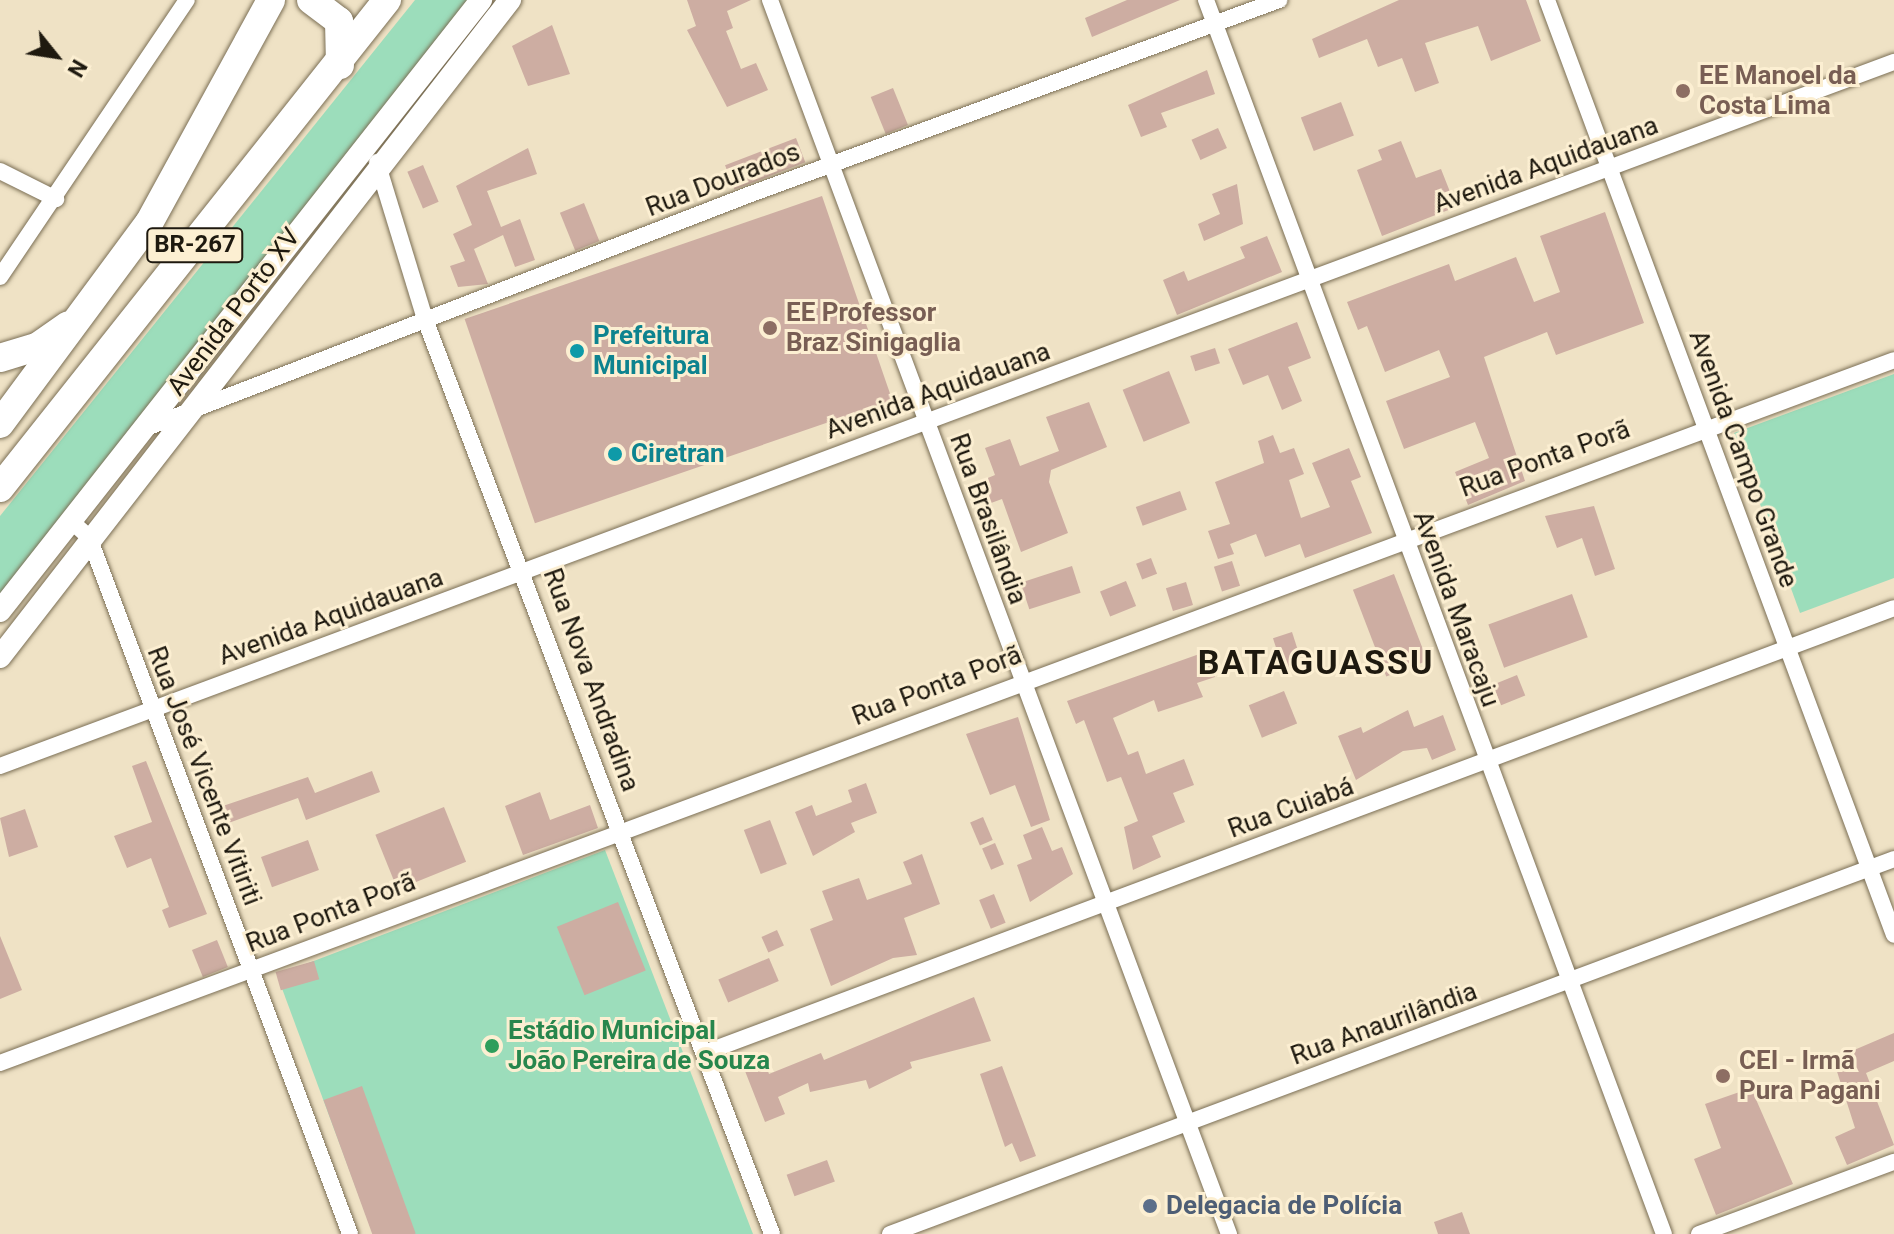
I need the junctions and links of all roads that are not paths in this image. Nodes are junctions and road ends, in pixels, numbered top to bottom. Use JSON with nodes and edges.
{"nodes":[{"id":1,"x":187,"y":0,"type":"edge"},
{"id":2,"x":285,"y":0,"type":"edge"},
{"id":3,"x":311,"y":0,"type":"edge"},
{"id":4,"x":387,"y":0,"type":"edge"},
{"id":5,"x":481,"y":0,"type":"edge"},
{"id":6,"x":510,"y":0,"type":"edge"},
{"id":7,"x":770,"y":0,"type":"edge"},
{"id":8,"x":1206,"y":0,"type":"edge"},
{"id":9,"x":1279,"y":0,"type":"edge"},
{"id":10,"x":1547,"y":0,"type":"edge"},
{"id":11,"x":266,"y":8,"type":"edge"},
{"id":12,"x":1214,"y":23,"type":"junction"},
{"id":13,"x":1894,"y":62,"type":"edge"},
{"id":14,"x":340,"y":66,"type":"junction"},
{"id":15,"x":370,"y":141,"type":"junction"},
{"id":16,"x":831,"y":164,"type":"junction"},
{"id":17,"x":379,"y":166,"type":"junction"},
{"id":18,"x":1608,"y":167,"type":"junction"},
{"id":19,"x":0,"y":171,"type":"edge"},
{"id":20,"x":56,"y":199,"type":"junction"},
{"id":21,"x":0,"y":277,"type":"edge"},
{"id":22,"x":1309,"y":279,"type":"junction"},
{"id":23,"x":88,"y":310,"type":"junction"},
{"id":24,"x":426,"y":322,"type":"junction"},
{"id":25,"x":0,"y":358,"type":"edge"},
{"id":26,"x":1894,"y":360,"type":"edge"},
{"id":27,"x":190,"y":417,"type":"junction"},
{"id":28,"x":926,"y":421,"type":"junction"},
{"id":29,"x":0,"y":424,"type":"edge"},
{"id":30,"x":1705,"y":426,"type":"junction"},
{"id":31,"x":146,"y":428,"type":"junction"},
{"id":32,"x":0,"y":488,"type":"edge"},
{"id":33,"x":71,"y":521,"type":"junction"},
{"id":34,"x":1403,"y":536,"type":"junction"},
{"id":35,"x":89,"y":537,"type":"junction"},
{"id":36,"x":524,"y":571,"type":"junction"},
{"id":37,"x":1894,"y":608,"type":"edge"},
{"id":38,"x":0,"y":611,"type":"edge"},
{"id":39,"x":1787,"y":648,"type":"junction"},
{"id":40,"x":0,"y":657,"type":"edge"},
{"id":41,"x":1022,"y":680,"type":"junction"},
{"id":42,"x":153,"y":708,"type":"junction"},
{"id":43,"x":1486,"y":761,"type":"junction"},
{"id":44,"x":0,"y":766,"type":"edge"},
{"id":45,"x":621,"y":830,"type":"junction"},
{"id":46,"x":1894,"y":859,"type":"edge"},
{"id":47,"x":1869,"y":868,"type":"junction"},
{"id":48,"x":1105,"y":903,"type":"junction"},
{"id":49,"x":1894,"y":935,"type":"edge"},
{"id":50,"x":251,"y":969,"type":"junction"},
{"id":51,"x":1569,"y":980,"type":"junction"},
{"id":52,"x":704,"y":1053,"type":"junction"},
{"id":53,"x":0,"y":1063,"type":"edge"},
{"id":54,"x":1186,"y":1123,"type":"junction"},
{"id":55,"x":1894,"y":1162,"type":"edge"},
{"id":56,"x":350,"y":1234,"type":"edge"},
{"id":57,"x":772,"y":1234,"type":"edge"},
{"id":58,"x":890,"y":1234,"type":"edge"},
{"id":59,"x":1229,"y":1234,"type":"edge"},
{"id":60,"x":1664,"y":1234,"type":"edge"},
{"id":61,"x":1699,"y":1234,"type":"edge"}],
"edges":[{"from":1,"to":20,"type":"street"},
{"from":2,"to":11,"type":"highway"},
{"from":3,"to":14,"type":"highway"},
{"from":4,"to":14,"type":"highway","number":"BR-267"},
{"from":5,"to":15,"type":"street","name":"Avenida Porto XV"},
{"from":6,"to":17,"type":"street","name":"Avenida Porto XV"},
{"from":7,"to":16,"type":"street","name":"Rua Brasilândia"},
{"from":8,"to":12,"type":"street","name":"Avenida Maracaju"},
{"from":9,"to":12,"type":"street","name":"Rua Dourados"},
{"from":10,"to":18,"type":"street","name":"Avenida Campo Grande"},
{"from":11,"to":23,"type":"highway","number":"BR-267"},
{"from":12,"to":16,"type":"street","name":"Rua Dourados"},
{"from":12,"to":22,"type":"street","name":"Avenida Maracaju"},
{"from":13,"to":18,"type":"street","name":"Avenida Aquidauana"},
{"from":14,"to":32,"type":"highway","number":"BR-267"},
{"from":15,"to":17,"type":"street","name":"Rua Nova Andradina"},
{"from":15,"to":31,"type":"street","name":"Avenida Porto XV"},
{"from":16,"to":24,"type":"street","name":"Rua Dourados"},
{"from":16,"to":28,"type":"street","name":"Rua Brasilândia"},
{"from":17,"to":24,"type":"street","name":"Rua Nova Andradina"},
{"from":17,"to":27,"type":"street","name":"Avenida Porto XV"},
{"from":18,"to":22,"type":"street","name":"Avenida Aquidauana"},
{"from":18,"to":30,"type":"street","name":"Avenida Campo Grande"},
{"from":19,"to":20,"type":"street"},
{"from":20,"to":21,"type":"street"},
{"from":22,"to":28,"type":"street","name":"Avenida Aquidauana"},
{"from":22,"to":34,"type":"street","name":"Avenida Maracaju"},
{"from":23,"to":25,"type":"highway"},
{"from":23,"to":29,"type":"highway","number":"BR-267"},
{"from":24,"to":27,"type":"street","name":"Rua Dourados"},
{"from":24,"to":36,"type":"street","name":"Rua Nova Andradina"},
{"from":26,"to":30,"type":"street","name":"Rua Ponta Porã"},
{"from":27,"to":31,"type":"street","name":"Rua Dourados"},
{"from":27,"to":35,"type":"street","name":"Avenida Porto XV"},
{"from":28,"to":36,"type":"street","name":"Avenida Aquidauana"},
{"from":28,"to":41,"type":"street","name":"Rua Brasilândia"},
{"from":30,"to":34,"type":"street","name":"Rua Ponta Porã"},
{"from":30,"to":39,"type":"street","name":"Avenida Campo Grande"},
{"from":31,"to":33,"type":"street","name":"Avenida Porto XV"},
{"from":33,"to":35,"type":"street","name":"Rua José Vicente Vitiriti"},
{"from":33,"to":38,"type":"street","name":"Avenida Porto XV"},
{"from":34,"to":41,"type":"street","name":"Rua Ponta Porã"},
{"from":34,"to":43,"type":"street","name":"Avenida Maracaju"},
{"from":35,"to":40,"type":"street","name":"Avenida Porto XV"},
{"from":35,"to":42,"type":"street","name":"Rua José Vicente Vitiriti"},
{"from":36,"to":42,"type":"street","name":"Avenida Aquidauana"},
{"from":36,"to":45,"type":"street","name":"Rua Nova Andradina"},
{"from":37,"to":39,"type":"street","name":"Rua Cuiabá"},
{"from":39,"to":43,"type":"street","name":"Rua Cuiabá"},
{"from":39,"to":47,"type":"street","name":"Avenida Campo Grande"},
{"from":41,"to":45,"type":"street","name":"Rua Ponta Porã"},
{"from":41,"to":48,"type":"street","name":"Rua Brasilândia"},
{"from":42,"to":44,"type":"street","name":"Avenida Aquidauana"},
{"from":42,"to":50,"type":"street","name":"Rua José Vicente Vitiriti"},
{"from":43,"to":48,"type":"street","name":"Rua Cuiabá"},
{"from":43,"to":51,"type":"street","name":"Avenida Maracaju"},
{"from":45,"to":50,"type":"street","name":"Rua Ponta Porã"},
{"from":45,"to":52,"type":"street","name":"Rua Nova Andradina"},
{"from":46,"to":47,"type":"street","name":"Rua Anaurilândia"},
{"from":47,"to":49,"type":"street","name":"Avenida Campo Grande"},
{"from":47,"to":51,"type":"street","name":"Rua Anaurilândia"},
{"from":48,"to":52,"type":"street","name":"Rua Cuiabá"},
{"from":48,"to":54,"type":"street","name":"Rua Brasilândia"},
{"from":50,"to":53,"type":"street","name":"Rua Ponta Porã"},
{"from":50,"to":56,"type":"street","name":"Rua José Vicente Vitiriti"},
{"from":51,"to":54,"type":"street","name":"Rua Anaurilândia"},
{"from":51,"to":60,"type":"street","name":"Avenida Maracaju"},
{"from":52,"to":57,"type":"street","name":"Rua Nova Andradina"},
{"from":54,"to":58,"type":"street","name":"Rua Anaurilândia"},
{"from":54,"to":59,"type":"street","name":"Rua Brasilândia"},
{"from":55,"to":61,"type":"street"}]}
